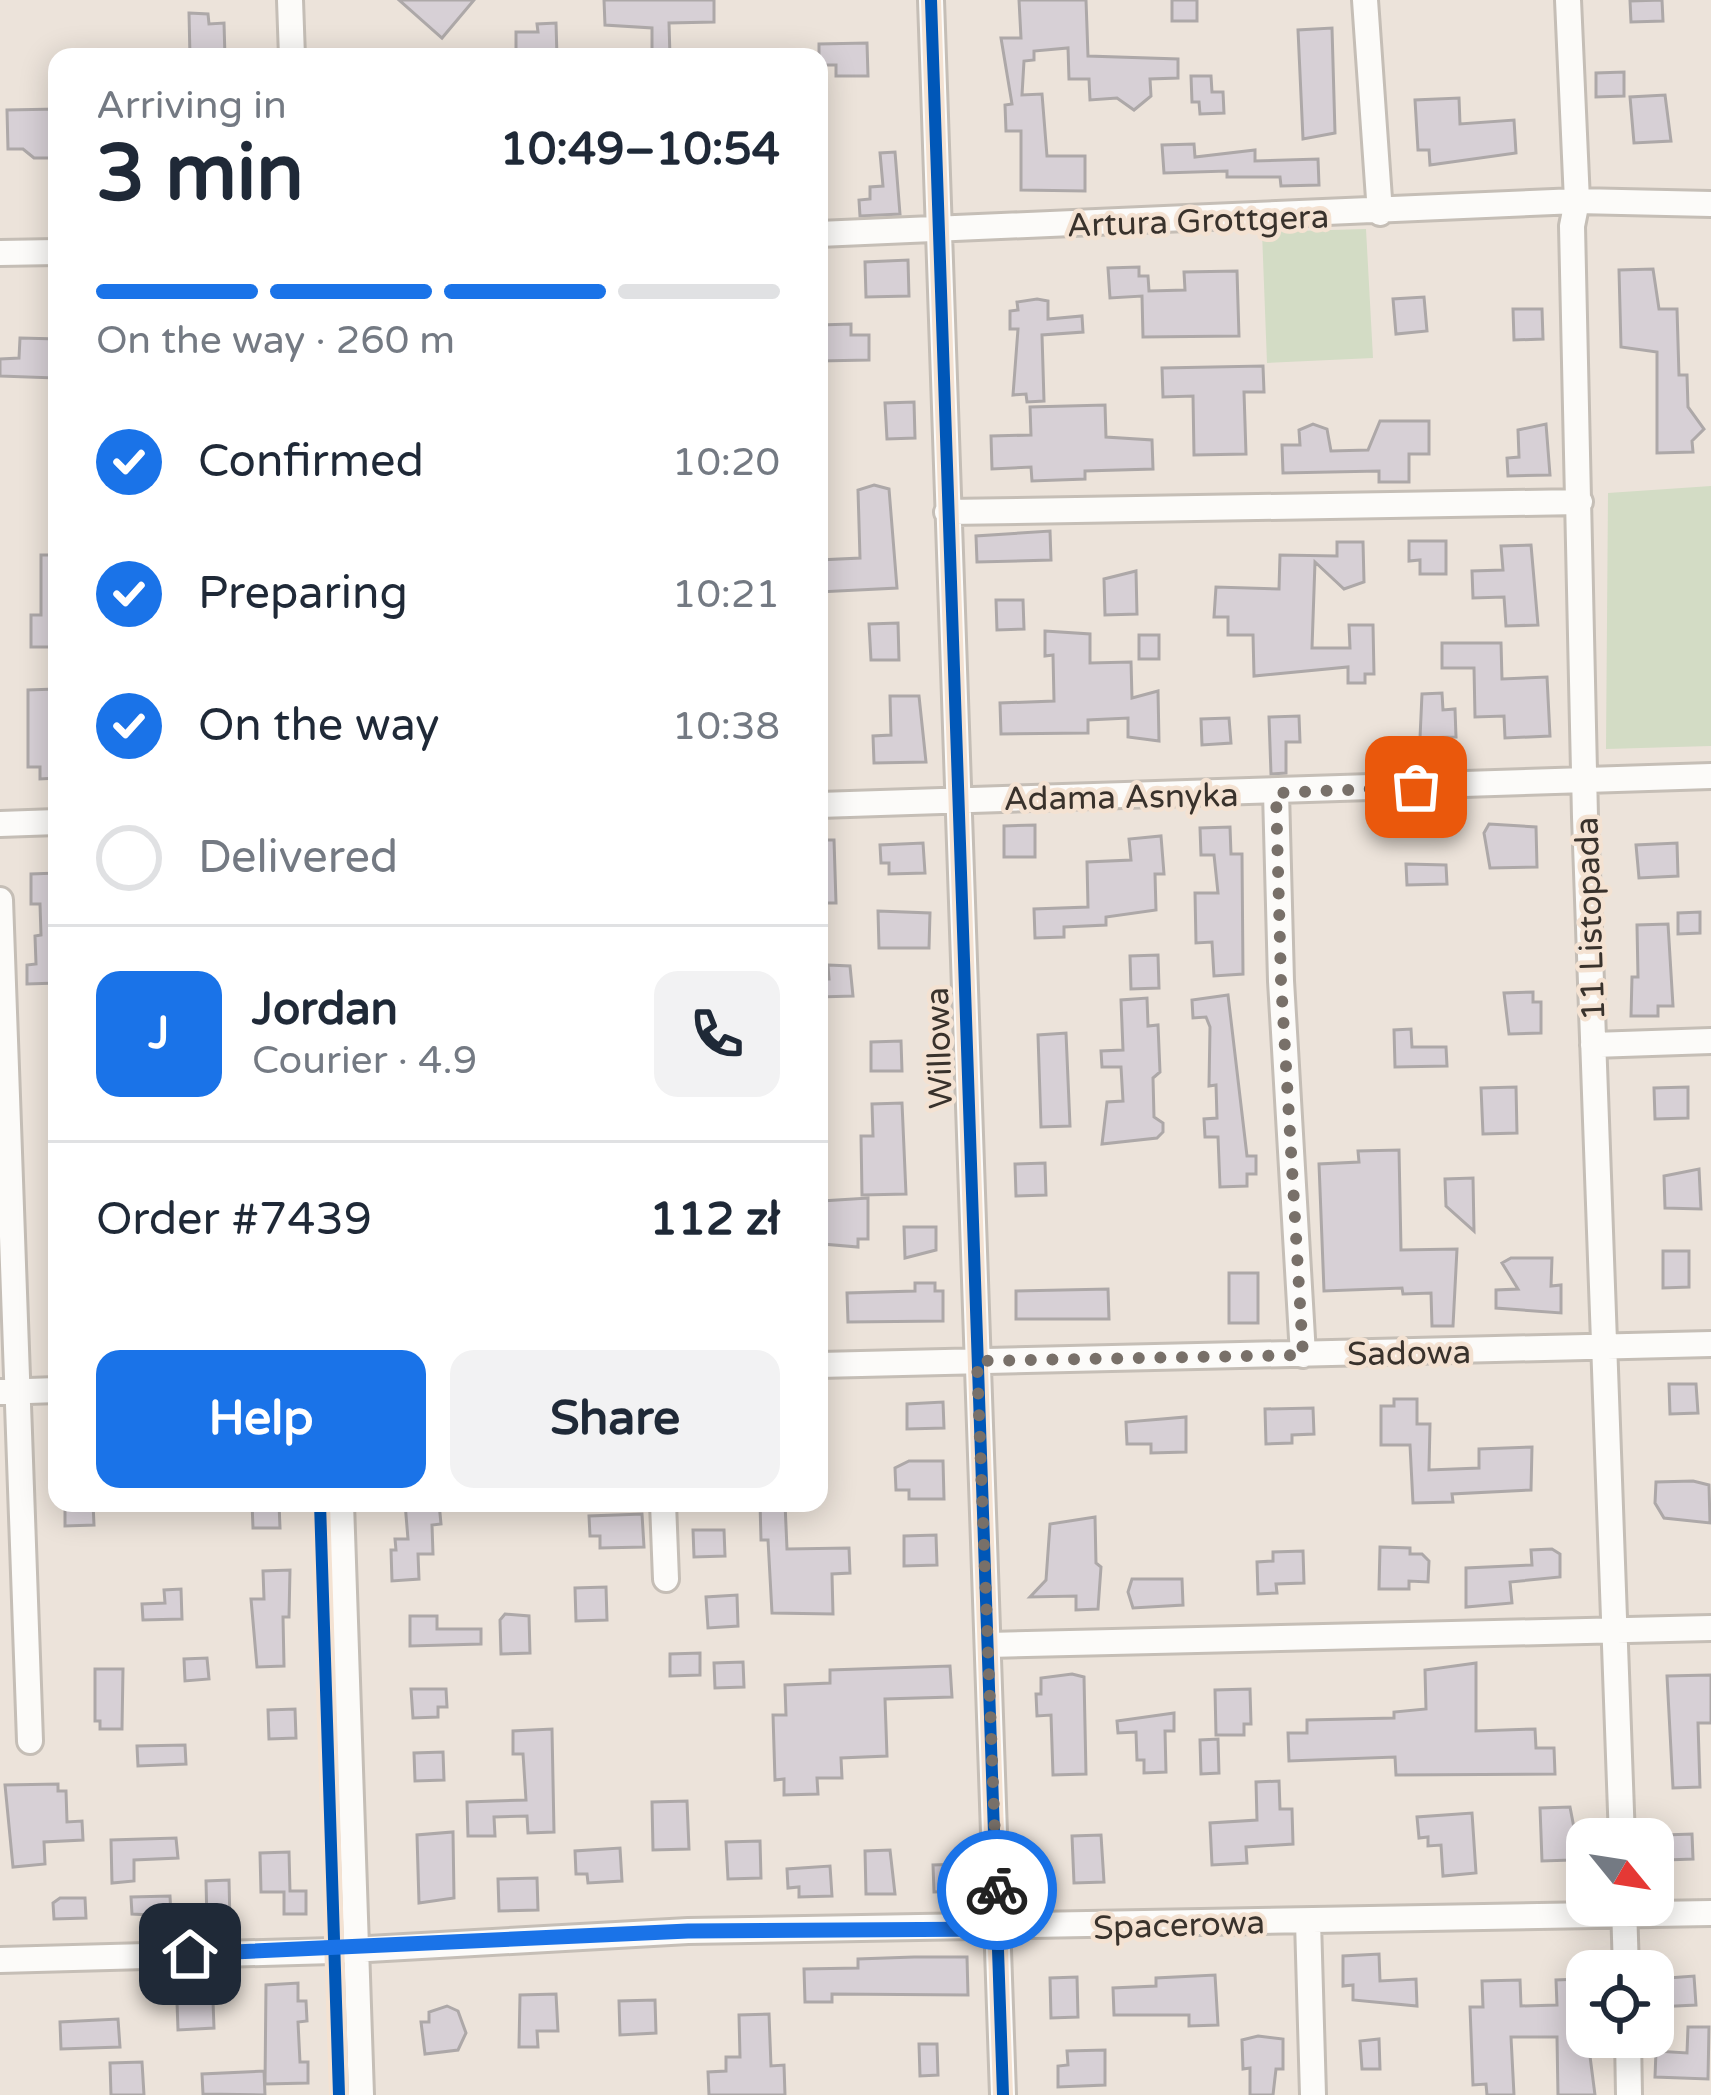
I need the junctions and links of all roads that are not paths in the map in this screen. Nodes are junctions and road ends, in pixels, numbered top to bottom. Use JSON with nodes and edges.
{"nodes":[{"id":1,"x":290,"y":0,"type":"edge"},
{"id":2,"x":931,"y":0,"type":"edge"},
{"id":3,"x":1365,"y":0,"type":"edge"},
{"id":4,"x":1568,"y":0,"type":"edge"},
{"id":5,"x":292,"y":48,"type":"edge"},
{"id":6,"x":1577,"y":201,"type":"junction"},
{"id":7,"x":1711,"y":204,"type":"edge"},
{"id":8,"x":1380,"y":213,"type":"junction"},
{"id":9,"x":937,"y":229,"type":"junction"},
{"id":10,"x":828,"y":234,"type":"edge"},
{"id":11,"x":48,"y":252,"type":"edge"},
{"id":12,"x":0,"y":253,"type":"edge"},
{"id":13,"x":1580,"y":502,"type":"junction"},
{"id":14,"x":947,"y":512,"type":"junction"},
{"id":15,"x":1711,"y":776,"type":"edge"},
{"id":16,"x":1584,"y":781,"type":"junction"},
{"id":17,"x":1276,"y":793,"type":"junction"},
{"id":18,"x":956,"y":801,"type":"junction"},
{"id":19,"x":828,"y":805,"type":"edge"},
{"id":20,"x":48,"y":822,"type":"edge"},
{"id":21,"x":0,"y":824,"type":"edge"},
{"id":22,"x":0,"y":900,"type":"edge"},
{"id":23,"x":1711,"y":1041,"type":"edge"},
{"id":24,"x":1593,"y":1045,"type":"junction"},
{"id":25,"x":4,"y":1087,"type":"edge"},
{"id":26,"x":1711,"y":1344,"type":"edge"},
{"id":27,"x":1604,"y":1347,"type":"junction"},
{"id":28,"x":1303,"y":1355,"type":"junction"},
{"id":29,"x":977,"y":1361,"type":"junction"},
{"id":30,"x":828,"y":1365,"type":"edge"},
{"id":31,"x":48,"y":1390,"type":"edge"},
{"id":32,"x":10,"y":1391,"type":"edge"},
{"id":33,"x":341,"y":1512,"type":"edge"},
{"id":34,"x":663,"y":1512,"type":"edge"},
{"id":35,"x":666,"y":1579,"type":"dead end"},
{"id":36,"x":1711,"y":1628,"type":"edge"},
{"id":37,"x":1612,"y":1631,"type":"junction"},
{"id":38,"x":988,"y":1645,"type":"junction"},
{"id":39,"x":30,"y":1741,"type":"dead end"},
{"id":40,"x":1621,"y":1818,"type":"edge"},
{"id":41,"x":1674,"y":1911,"type":"edge"},
{"id":42,"x":1566,"y":1912,"type":"edge"},
{"id":43,"x":1711,"y":1912,"type":"edge"},
{"id":44,"x":1308,"y":1921,"type":"junction"},
{"id":45,"x":999,"y":1929,"type":"junction"},
{"id":46,"x":357,"y":1949,"type":"junction"},
{"id":47,"x":0,"y":1960,"type":"edge"},
{"id":48,"x":1628,"y":2058,"type":"edge"},
{"id":49,"x":361,"y":2095,"type":"edge"},
{"id":50,"x":1004,"y":2095,"type":"edge"},
{"id":51,"x":1312,"y":2095,"type":"edge"},
{"id":52,"x":1629,"y":2095,"type":"edge"}],
"edges":[{"from":1,"to":5,"type":"street"},
{"from":2,"to":9,"type":"street","name":"Willowa"},
{"from":3,"to":8,"type":"street"},
{"from":4,"to":6,"type":"street","name":"11 Listopada"},
{"from":6,"to":7,"type":"street","name":"Artura Grottgera"},
{"from":6,"to":8,"type":"street","name":"Artura Grottgera"},
{"from":6,"to":13,"type":"street","name":"11 Listopada"},
{"from":8,"to":9,"type":"street","name":"Artura Grottgera"},
{"from":9,"to":10,"type":"street","name":"Artura Grottgera"},
{"from":9,"to":14,"type":"street","name":"Willowa"},
{"from":11,"to":12,"type":"street"},
{"from":13,"to":14,"type":"street"},
{"from":13,"to":16,"type":"street","name":"11 Listopada"},
{"from":14,"to":18,"type":"street","name":"Willowa"},
{"from":15,"to":16,"type":"street","name":"Adama Asnyka"},
{"from":16,"to":17,"type":"street","name":"Adama Asnyka"},
{"from":16,"to":24,"type":"street","name":"11 Listopada"},
{"from":17,"to":18,"type":"street","name":"Adama Asnyka"},
{"from":17,"to":28,"type":"street"},
{"from":18,"to":19,"type":"street","name":"Adama Asnyka"},
{"from":18,"to":29,"type":"street","name":"Willowa"},
{"from":20,"to":21,"type":"street"},
{"from":22,"to":25,"type":"street"},
{"from":23,"to":24,"type":"street"},
{"from":24,"to":27,"type":"street","name":"11 Listopada"},
{"from":25,"to":32,"type":"street"},
{"from":26,"to":27,"type":"street","name":"Sadowa"},
{"from":27,"to":28,"type":"street","name":"Sadowa"},
{"from":27,"to":37,"type":"street","name":"11 Listopada"},
{"from":28,"to":29,"type":"street","name":"Sadowa"},
{"from":29,"to":30,"type":"street","name":"Sadowa"},
{"from":29,"to":38,"type":"street","name":"Willowa"},
{"from":31,"to":32,"type":"street"},
{"from":32,"to":39,"type":"street"},
{"from":33,"to":46,"type":"street"},
{"from":34,"to":35,"type":"street"},
{"from":36,"to":37,"type":"street"},
{"from":37,"to":38,"type":"street"},
{"from":37,"to":40,"type":"street","name":"11 Listopada"},
{"from":38,"to":45,"type":"street","name":"Willowa"},
{"from":41,"to":43,"type":"street","name":"Spacerowa"},
{"from":42,"to":44,"type":"street","name":"Spacerowa"},
{"from":44,"to":45,"type":"street","name":"Spacerowa"},
{"from":44,"to":51,"type":"street"},
{"from":45,"to":46,"type":"street","name":"Spacerowa"},
{"from":45,"to":50,"type":"street","name":"Willowa"},
{"from":46,"to":47,"type":"street","name":"Spacerowa"},
{"from":46,"to":49,"type":"street"},
{"from":48,"to":52,"type":"street"}]}
